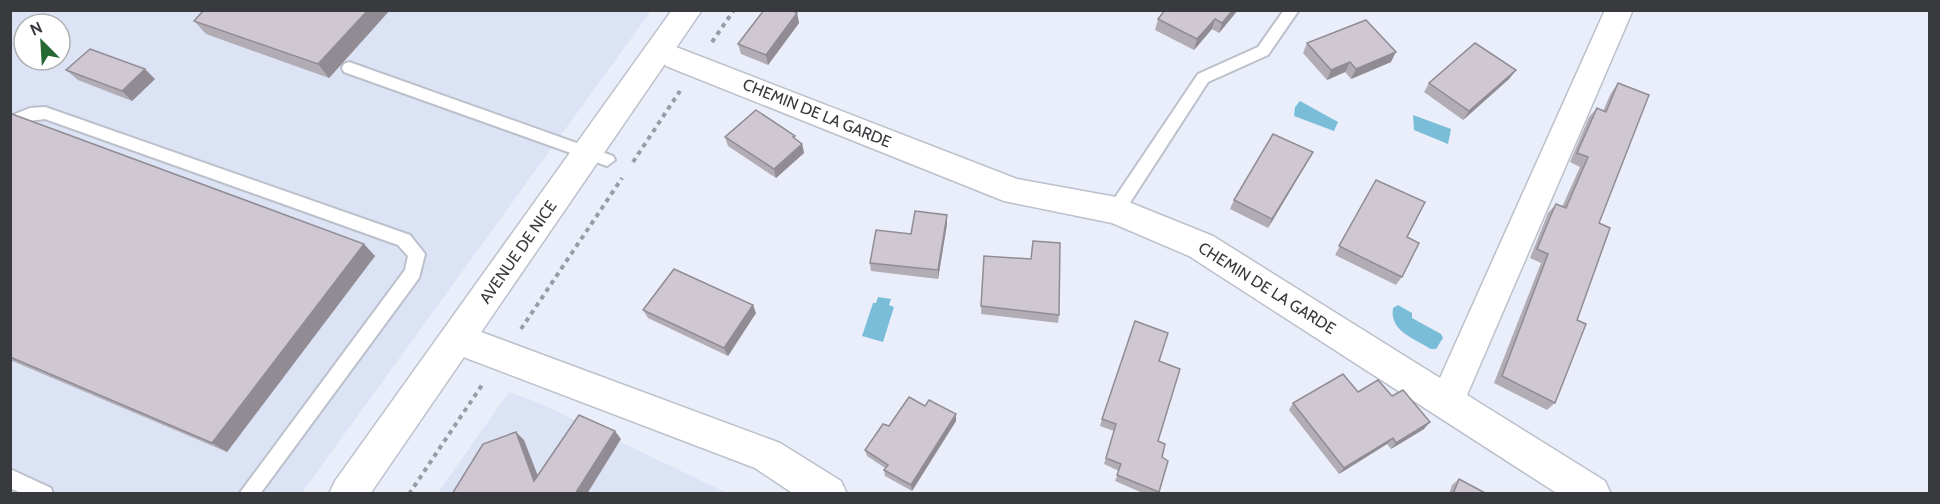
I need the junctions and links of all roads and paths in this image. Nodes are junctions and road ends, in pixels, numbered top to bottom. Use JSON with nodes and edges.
{"nodes":[{"id":1,"x":688,"y":10,"type":"edge"},
{"id":2,"x":709,"y":10,"type":"edge"},
{"id":3,"x":734,"y":10,"type":"edge"},
{"id":4,"x":1292,"y":10,"type":"edge"},
{"id":5,"x":1618,"y":12,"type":"edge"},
{"id":6,"x":711,"y":45,"type":"dead end"},
{"id":7,"x":349,"y":68,"type":"dead end"},
{"id":8,"x":681,"y":70,"type":"junction"},
{"id":9,"x":10,"y":125,"type":"edge"},
{"id":10,"x":597,"y":157,"type":"junction"},
{"id":11,"x":1116,"y":210,"type":"junction"},
{"id":12,"x":519,"y":333,"type":"dead end"},
{"id":13,"x":473,"y":354,"type":"junction"},
{"id":14,"x":1447,"y":402,"type":"junction"},
{"id":15,"x":10,"y":478,"type":"edge"},
{"id":16,"x":44,"y":494,"type":"edge"},
{"id":17,"x":248,"y":494,"type":"edge"},
{"id":18,"x":348,"y":494,"type":"edge"},
{"id":19,"x":375,"y":494,"type":"edge"},
{"id":20,"x":410,"y":494,"type":"edge"},
{"id":21,"x":828,"y":494,"type":"edge"},
{"id":22,"x":1592,"y":494,"type":"edge"}],
"edges":[{"from":1,"to":10,"type":"street","name":"AVENUE DE NICE"},
{"from":2,"to":8,"type":"street","name":"AVENUE DE NICE"},
{"from":3,"to":6,"type":"path"},
{"from":4,"to":11,"type":"lane"},
{"from":5,"to":14,"type":"street"},
{"from":7,"to":10,"type":"lane"},
{"from":8,"to":10,"type":"street","name":"AVENUE DE NICE"},
{"from":8,"to":11,"type":"street","name":"CHEMIN DE LA GARDE"},
{"from":8,"to":12,"type":"path"},
{"from":9,"to":17,"type":"lane"},
{"from":10,"to":13,"type":"street","name":"AVENUE DE NICE"},
{"from":11,"to":14,"type":"street","name":"CHEMIN DE LA GARDE"},
{"from":13,"to":18,"type":"street","name":"AVENUE DE NICE"},
{"from":13,"to":19,"type":"street","name":"AVENUE DE NICE"},
{"from":13,"to":20,"type":"path"},
{"from":13,"to":21,"type":"street"},
{"from":14,"to":22,"type":"street","name":"CHEMIN DE LA GARDE"},
{"from":15,"to":16,"type":"lane"}]}
